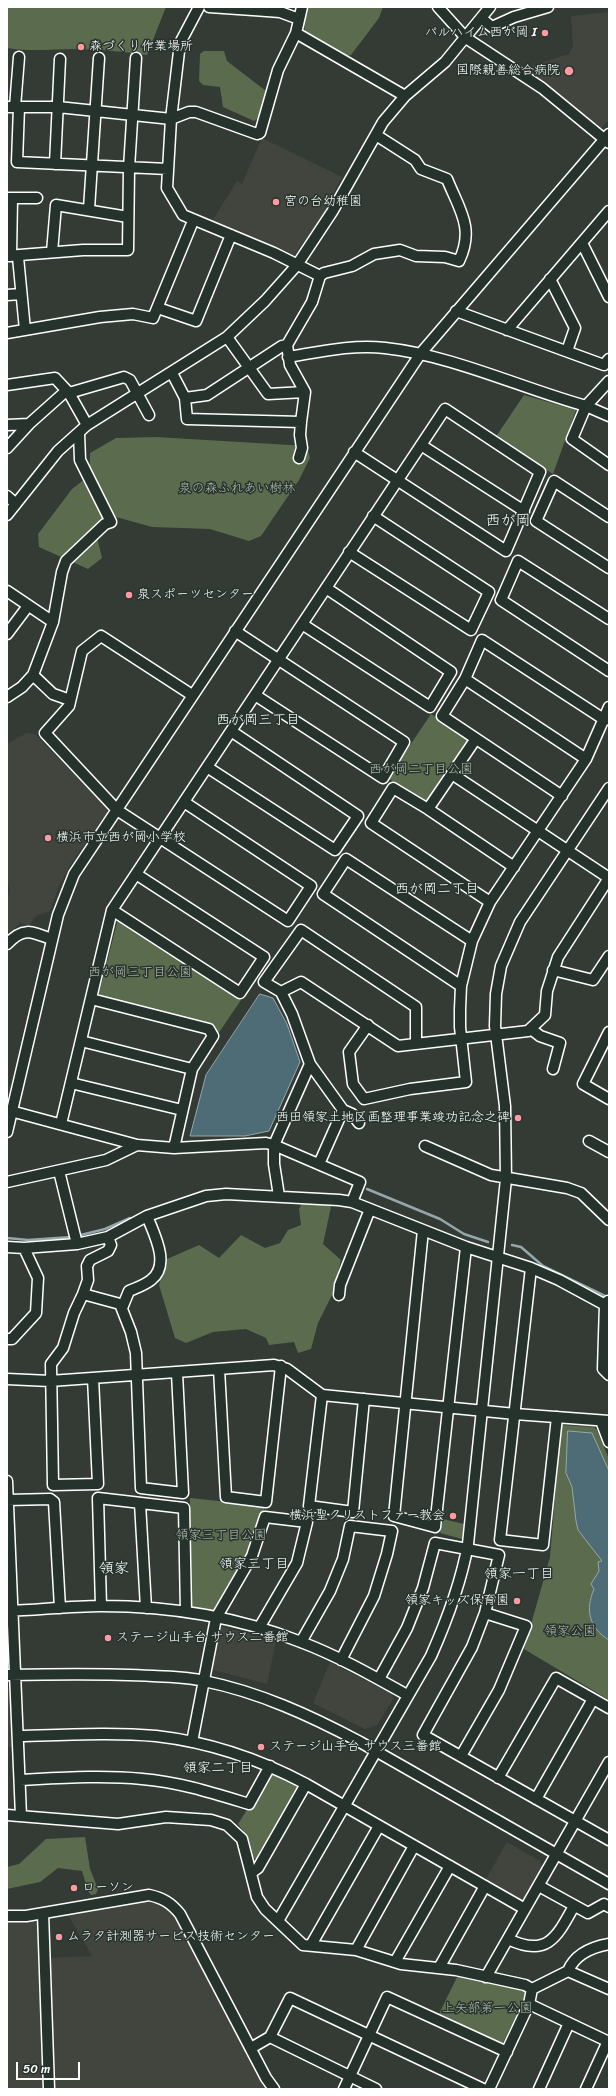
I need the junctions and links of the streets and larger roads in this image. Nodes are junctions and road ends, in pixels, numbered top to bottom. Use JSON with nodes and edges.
{"nodes":[{"id":1,"x":199,"y":7,"type":"edge"},
{"id":2,"x":209,"y":7,"type":"edge"},
{"id":3,"x":302,"y":7,"type":"edge"},
{"id":4,"x":438,"y":7,"type":"edge"},
{"id":5,"x":490,"y":7,"type":"edge"},
{"id":6,"x":548,"y":7,"type":"edge"},
{"id":7,"x":253,"y":8,"type":"edge"},
{"id":8,"x":481,"y":18,"type":"junction"},
{"id":9,"x":299,"y":19,"type":"junction"},
{"id":10,"x":296,"y":33,"type":"junction"},
{"id":11,"x":466,"y":38,"type":"junction"},
{"id":12,"x":19,"y":57,"type":"dead end"},
{"id":13,"x":99,"y":58,"type":"dead end"},
{"id":14,"x":136,"y":58,"type":"dead end"},
{"id":15,"x":60,"y":59,"type":"dead end"},
{"id":16,"x":405,"y":96,"type":"junction"},
{"id":17,"x":14,"y":107,"type":"edge"},
{"id":18,"x":58,"y":107,"type":"junction"},
{"id":19,"x":95,"y":111,"type":"junction"},
{"id":20,"x":132,"y":115,"type":"junction"},
{"id":21,"x":171,"y":119,"type":"junction"},
{"id":22,"x":376,"y":136,"type":"junction"},
{"id":23,"x":608,"y":139,"type":"edge"},
{"id":24,"x":55,"y":164,"type":"junction"},
{"id":25,"x":92,"y":166,"type":"junction"},
{"id":26,"x":129,"y":168,"type":"junction"},
{"id":27,"x":168,"y":169,"type":"junction"},
{"id":28,"x":9,"y":198,"type":"edge"},
{"id":29,"x":37,"y":198,"type":"dead end"},
{"id":30,"x":89,"y":209,"type":"junction"},
{"id":31,"x":609,"y":211,"type":"edge"},
{"id":32,"x":128,"y":217,"type":"junction"},
{"id":33,"x":193,"y":220,"type":"junction"},
{"id":34,"x":231,"y":235,"type":"junction"},
{"id":35,"x":582,"y":242,"type":"junction"},
{"id":36,"x":52,"y":252,"type":"junction"},
{"id":37,"x":12,"y":256,"type":"edge"},
{"id":38,"x":297,"y":265,"type":"junction"},
{"id":39,"x":320,"y":276,"type":"junction"},
{"id":40,"x":550,"y":279,"type":"junction"},
{"id":41,"x":21,"y":294,"type":"junction"},
{"id":42,"x":7,"y":295,"type":"edge"},
{"id":43,"x":609,"y":297,"type":"edge"},
{"id":44,"x":158,"y":308,"type":"junction"},
{"id":45,"x":456,"y":311,"type":"junction"},
{"id":46,"x":25,"y":330,"type":"junction"},
{"id":47,"x":507,"y":330,"type":"junction"},
{"id":48,"x":7,"y":333,"type":"edge"},
{"id":49,"x":227,"y":337,"type":"junction"},
{"id":50,"x":287,"y":345,"type":"junction"},
{"id":51,"x":568,"y":352,"type":"junction"},
{"id":52,"x":421,"y":353,"type":"junction"},
{"id":53,"x":288,"y":357,"type":"junction"},
{"id":54,"x":609,"y":359,"type":"edge"},
{"id":55,"x":250,"y":368,"type":"junction"},
{"id":56,"x":172,"y":373,"type":"junction"},
{"id":57,"x":609,"y":380,"type":"edge"},
{"id":58,"x":7,"y":384,"type":"edge"},
{"id":59,"x":67,"y":392,"type":"junction"},
{"id":60,"x":305,"y":392,"type":"junction"},
{"id":61,"x":138,"y":393,"type":"junction"},
{"id":62,"x":185,"y":398,"type":"junction"},
{"id":63,"x":586,"y":406,"type":"junction"},
{"id":64,"x":149,"y":415,"type":"dead end"},
{"id":65,"x":609,"y":416,"type":"edge"},
{"id":66,"x":301,"y":422,"type":"junction"},
{"id":67,"x":7,"y":424,"type":"edge"},
{"id":68,"x":29,"y":424,"type":"junction"},
{"id":69,"x":87,"y":425,"type":"junction"},
{"id":70,"x":79,"y":433,"type":"junction"},
{"id":71,"x":421,"y":445,"type":"junction"},
{"id":72,"x":7,"y":448,"type":"edge"},
{"id":73,"x":354,"y":452,"type":"junction"},
{"id":74,"x":299,"y":458,"type":"dead end"},
{"id":75,"x":609,"y":465,"type":"edge"},
{"id":76,"x":397,"y":480,"type":"junction"},
{"id":77,"x":7,"y":496,"type":"edge"},
{"id":78,"x":16,"y":504,"type":"junction"},
{"id":79,"x":524,"y":511,"type":"junction"},
{"id":80,"x":7,"y":515,"type":"edge"},
{"id":81,"x":373,"y":516,"type":"junction"},
{"id":82,"x":609,"y":517,"type":"edge"},
{"id":83,"x":349,"y":552,"type":"junction"},
{"id":84,"x":609,"y":568,"type":"edge"},
{"id":85,"x":326,"y":588,"type":"junction"},
{"id":86,"x":7,"y":591,"type":"edge"},
{"id":87,"x":28,"y":606,"type":"junction"},
{"id":88,"x":609,"y":619,"type":"edge"},
{"id":89,"x":53,"y":622,"type":"junction"},
{"id":90,"x":302,"y":624,"type":"junction"},
{"id":91,"x":235,"y":631,"type":"junction"},
{"id":92,"x":7,"y":634,"type":"edge"},
{"id":93,"x":279,"y":660,"type":"junction"},
{"id":94,"x":609,"y":671,"type":"edge"},
{"id":95,"x":33,"y":675,"type":"junction"},
{"id":96,"x":465,"y":679,"type":"junction"},
{"id":97,"x":192,"y":695,"type":"junction"},
{"id":98,"x":255,"y":695,"type":"junction"},
{"id":99,"x":7,"y":696,"type":"edge"},
{"id":100,"x":70,"y":700,"type":"junction"},
{"id":101,"x":609,"y":707,"type":"edge"},
{"id":102,"x":605,"y":720,"type":"junction"},
{"id":103,"x":231,"y":731,"type":"junction"},
{"id":104,"x":475,"y":740,"type":"junction"},
{"id":105,"x":586,"y":759,"type":"junction"},
{"id":106,"x":207,"y":766,"type":"junction"},
{"id":107,"x":452,"y":774,"type":"junction"},
{"id":108,"x":609,"y":788,"type":"edge"},
{"id":109,"x":562,"y":796,"type":"junction"},
{"id":110,"x":184,"y":802,"type":"junction"},
{"id":111,"x":428,"y":809,"type":"junction"},
{"id":112,"x":117,"y":810,"type":"junction"},
{"id":113,"x":538,"y":831,"type":"junction"},
{"id":114,"x":159,"y":838,"type":"junction"},
{"id":115,"x":567,"y":851,"type":"junction"},
{"id":116,"x":514,"y":867,"type":"junction"},
{"id":117,"x":136,"y":874,"type":"junction"},
{"id":118,"x":609,"y":878,"type":"edge"},
{"id":119,"x":490,"y":902,"type":"junction"},
{"id":120,"x":112,"y":910,"type":"junction"},
{"id":121,"x":52,"y":939,"type":"junction"},
{"id":122,"x":472,"y":941,"type":"junction"},
{"id":123,"x":7,"y":944,"type":"edge"},
{"id":124,"x":609,"y":956,"type":"edge"},
{"id":125,"x":553,"y":970,"type":"junction"},
{"id":126,"x":461,"y":986,"type":"junction"},
{"id":127,"x":281,"y":992,"type":"junction"},
{"id":128,"x":91,"y":999,"type":"junction"},
{"id":129,"x":368,"y":1025,"type":"junction"},
{"id":130,"x":531,"y":1029,"type":"junction"},
{"id":131,"x":609,"y":1032,"type":"edge"},
{"id":132,"x":496,"y":1036,"type":"junction"},
{"id":133,"x":461,"y":1039,"type":"junction"},
{"id":134,"x":81,"y":1041,"type":"junction"},
{"id":135,"x":416,"y":1044,"type":"junction"},
{"id":136,"x":600,"y":1051,"type":"junction"},
{"id":137,"x":609,"y":1057,"type":"edge"},
{"id":138,"x":310,"y":1064,"type":"junction"},
{"id":139,"x":192,"y":1069,"type":"junction"},
{"id":140,"x":553,"y":1069,"type":"dead end"},
{"id":141,"x":71,"y":1083,"type":"junction"},
{"id":142,"x":609,"y":1099,"type":"edge"},
{"id":143,"x":10,"y":1110,"type":"edge"},
{"id":144,"x":182,"y":1110,"type":"junction"},
{"id":145,"x":343,"y":1110,"type":"junction"},
{"id":146,"x":359,"y":1122,"type":"dead end"},
{"id":147,"x":61,"y":1124,"type":"junction"},
{"id":148,"x":7,"y":1132,"type":"edge"},
{"id":149,"x":589,"y":1141,"type":"dead end"},
{"id":150,"x":137,"y":1145,"type":"junction"},
{"id":151,"x":274,"y":1145,"type":"junction"},
{"id":152,"x":425,"y":1146,"type":"dead end"},
{"id":153,"x":179,"y":1147,"type":"junction"},
{"id":154,"x":609,"y":1152,"type":"edge"},
{"id":155,"x":318,"y":1164,"type":"junction"},
{"id":156,"x":59,"y":1171,"type":"junction"},
{"id":157,"x":506,"y":1179,"type":"junction"},
{"id":158,"x":7,"y":1182,"type":"edge"},
{"id":159,"x":279,"y":1196,"type":"junction"},
{"id":160,"x":352,"y":1202,"type":"junction"},
{"id":161,"x":370,"y":1209,"type":"junction"},
{"id":162,"x":147,"y":1216,"type":"junction"},
{"id":163,"x":609,"y":1220,"type":"edge"},
{"id":164,"x":423,"y":1230,"type":"junction"},
{"id":165,"x":108,"y":1236,"type":"junction"},
{"id":166,"x":77,"y":1244,"type":"junction"},
{"id":167,"x":7,"y":1247,"type":"edge"},
{"id":168,"x":466,"y":1247,"type":"junction"},
{"id":169,"x":24,"y":1248,"type":"junction"},
{"id":170,"x":499,"y":1258,"type":"junction"},
{"id":171,"x":531,"y":1268,"type":"junction"},
{"id":172,"x":84,"y":1294,"type":"junction"},
{"id":173,"x":339,"y":1295,"type":"dead end"},
{"id":174,"x":608,"y":1303,"type":"edge"},
{"id":175,"x":122,"y":1308,"type":"junction"},
{"id":176,"x":7,"y":1339,"type":"edge"},
{"id":177,"x":281,"y":1366,"type":"junction"},
{"id":178,"x":219,"y":1369,"type":"junction"},
{"id":179,"x":177,"y":1372,"type":"junction"},
{"id":180,"x":136,"y":1375,"type":"junction"},
{"id":181,"x":609,"y":1375,"type":"edge"},
{"id":182,"x":93,"y":1378,"type":"junction"},
{"id":183,"x":7,"y":1380,"type":"edge"},
{"id":184,"x":50,"y":1381,"type":"junction"},
{"id":185,"x":322,"y":1395,"type":"junction"},
{"id":186,"x":364,"y":1399,"type":"junction"},
{"id":187,"x":406,"y":1404,"type":"junction"},
{"id":188,"x":449,"y":1408,"type":"junction"},
{"id":189,"x":482,"y":1410,"type":"junction"},
{"id":190,"x":514,"y":1414,"type":"junction"},
{"id":191,"x":557,"y":1417,"type":"junction"},
{"id":192,"x":605,"y":1421,"type":"edge"},
{"id":193,"x":609,"y":1442,"type":"edge"},
{"id":194,"x":7,"y":1481,"type":"edge"},
{"id":195,"x":7,"y":1500,"type":"edge"},
{"id":196,"x":140,"y":1503,"type":"junction"},
{"id":197,"x":467,"y":1550,"type":"junction"},
{"id":198,"x":101,"y":1606,"type":"junction"},
{"id":199,"x":60,"y":1608,"type":"junction"},
{"id":200,"x":146,"y":1608,"type":"junction"},
{"id":201,"x":10,"y":1610,"type":"edge"},
{"id":202,"x":186,"y":1612,"type":"junction"},
{"id":203,"x":484,"y":1613,"type":"junction"},
{"id":204,"x":216,"y":1618,"type":"junction"},
{"id":205,"x":259,"y":1628,"type":"junction"},
{"id":206,"x":301,"y":1642,"type":"junction"},
{"id":207,"x":341,"y":1660,"type":"junction"},
{"id":208,"x":11,"y":1675,"type":"edge"},
{"id":209,"x":379,"y":1679,"type":"junction"},
{"id":210,"x":204,"y":1680,"type":"junction"},
{"id":211,"x":407,"y":1695,"type":"junction"},
{"id":212,"x":593,"y":1699,"type":"junction"},
{"id":213,"x":609,"y":1708,"type":"edge"},
{"id":214,"x":18,"y":1736,"type":"junction"},
{"id":215,"x":192,"y":1742,"type":"junction"},
{"id":216,"x":375,"y":1751,"type":"junction"},
{"id":217,"x":461,"y":1756,"type":"junction"},
{"id":218,"x":609,"y":1762,"type":"edge"},
{"id":219,"x":270,"y":1766,"type":"junction"},
{"id":220,"x":498,"y":1778,"type":"junction"},
{"id":221,"x":20,"y":1780,"type":"junction"},
{"id":222,"x":306,"y":1784,"type":"junction"},
{"id":223,"x":536,"y":1799,"type":"junction"},
{"id":224,"x":344,"y":1806,"type":"junction"},
{"id":225,"x":7,"y":1815,"type":"edge"},
{"id":226,"x":21,"y":1816,"type":"junction"},
{"id":227,"x":575,"y":1821,"type":"junction"},
{"id":228,"x":379,"y":1826,"type":"junction"},
{"id":229,"x":609,"y":1840,"type":"edge"},
{"id":230,"x":414,"y":1846,"type":"junction"},
{"id":231,"x":556,"y":1853,"type":"junction"},
{"id":232,"x":450,"y":1866,"type":"junction"},
{"id":233,"x":251,"y":1874,"type":"junction"},
{"id":234,"x":609,"y":1884,"type":"edge"},
{"id":235,"x":485,"y":1886,"type":"junction"},
{"id":236,"x":539,"y":1886,"type":"junction"},
{"id":237,"x":574,"y":1906,"type":"junction"},
{"id":238,"x":609,"y":1907,"type":"edge"},
{"id":239,"x":525,"y":1909,"type":"junction"},
{"id":240,"x":43,"y":1913,"type":"junction"},
{"id":241,"x":7,"y":1916,"type":"edge"},
{"id":242,"x":278,"y":1921,"type":"junction"},
{"id":243,"x":508,"y":1939,"type":"junction"},
{"id":244,"x":609,"y":1944,"type":"edge"},
{"id":245,"x":312,"y":1945,"type":"junction"},
{"id":246,"x":356,"y":1950,"type":"junction"},
{"id":247,"x":395,"y":1962,"type":"junction"},
{"id":248,"x":439,"y":1968,"type":"junction"},
{"id":249,"x":568,"y":1971,"type":"junction"},
{"id":250,"x":486,"y":1976,"type":"junction"},
{"id":251,"x":532,"y":1989,"type":"junction"},
{"id":252,"x":609,"y":1990,"type":"edge"},
{"id":253,"x":529,"y":2004,"type":"junction"},
{"id":254,"x":569,"y":2023,"type":"junction"},
{"id":255,"x":369,"y":2036,"type":"junction"},
{"id":256,"x":270,"y":2037,"type":"junction"},
{"id":257,"x":609,"y":2042,"type":"edge"},
{"id":258,"x":251,"y":2048,"type":"junction"},
{"id":259,"x":507,"y":2052,"type":"junction"},
{"id":260,"x":350,"y":2077,"type":"junction"},
{"id":261,"x":49,"y":2089,"type":"edge"},
{"id":262,"x":274,"y":2089,"type":"edge"},
{"id":263,"x":344,"y":2089,"type":"edge"},
{"id":264,"x":376,"y":2089,"type":"edge"},
{"id":265,"x":482,"y":2089,"type":"edge"},
{"id":266,"x":489,"y":2089,"type":"edge"},
{"id":267,"x":539,"y":2089,"type":"edge"},
{"id":268,"x":586,"y":2089,"type":"edge"}],
"edges":[{"from":1,"to":21,"type":"street"},
{"from":2,"to":7,"type":"street"},
{"from":3,"to":9,"type":"street"},
{"from":4,"to":11,"type":"street"},
{"from":5,"to":8,"type":"street"},
{"from":6,"to":8,"type":"street"},
{"from":7,"to":9,"type":"street"},
{"from":8,"to":11,"type":"street"},
{"from":9,"to":10,"type":"street"},
{"from":10,"to":16,"type":"street"},
{"from":10,"to":21,"type":"street"},
{"from":11,"to":16,"type":"street"},
{"from":11,"to":23,"type":"street"},
{"from":12,"to":17,"type":"street"},
{"from":13,"to":19,"type":"street"},
{"from":14,"to":20,"type":"street"},
{"from":15,"to":18,"type":"street"},
{"from":16,"to":22,"type":"street"},
{"from":17,"to":18,"type":"street"},
{"from":17,"to":24,"type":"street"},
{"from":18,"to":19,"type":"street"},
{"from":18,"to":24,"type":"street"},
{"from":19,"to":20,"type":"street"},
{"from":19,"to":25,"type":"street"},
{"from":20,"to":21,"type":"street"},
{"from":20,"to":26,"type":"street"},
{"from":21,"to":27,"type":"street"},
{"from":22,"to":38,"type":"street"},
{"from":22,"to":39,"type":"street"},
{"from":23,"to":45,"type":"street"},
{"from":24,"to":25,"type":"street"},
{"from":25,"to":26,"type":"street"},
{"from":25,"to":30,"type":"street"},
{"from":26,"to":27,"type":"street"},
{"from":26,"to":32,"type":"street"},
{"from":27,"to":33,"type":"street"},
{"from":28,"to":29,"type":"street"},
{"from":28,"to":37,"type":"street"},
{"from":30,"to":32,"type":"street"},
{"from":30,"to":36,"type":"street"},
{"from":31,"to":35,"type":"street"},
{"from":32,"to":36,"type":"street"},
{"from":33,"to":34,"type":"street"},
{"from":33,"to":44,"type":"street"},
{"from":34,"to":38,"type":"street"},
{"from":34,"to":44,"type":"street"},
{"from":35,"to":40,"type":"street"},
{"from":35,"to":43,"type":"street"},
{"from":36,"to":37,"type":"street"},
{"from":37,"to":41,"type":"street"},
{"from":38,"to":39,"type":"street"},
{"from":38,"to":49,"type":"street"},
{"from":39,"to":50,"type":"street"},
{"from":40,"to":47,"type":"street"},
{"from":40,"to":51,"type":"street"},
{"from":41,"to":42,"type":"street"},
{"from":41,"to":46,"type":"street"},
{"from":44,"to":46,"type":"street"},
{"from":45,"to":47,"type":"street"},
{"from":45,"to":52,"type":"street"},
{"from":46,"to":48,"type":"street"},
{"from":47,"to":51,"type":"street"},
{"from":49,"to":55,"type":"street"},
{"from":49,"to":56,"type":"street"},
{"from":50,"to":53,"type":"street"},
{"from":50,"to":55,"type":"street"},
{"from":51,"to":54,"type":"street"},
{"from":52,"to":53,"type":"street"},
{"from":52,"to":63,"type":"street"},
{"from":52,"to":73,"type":"street"},
{"from":53,"to":60,"type":"street"},
{"from":55,"to":60,"type":"street"},
{"from":55,"to":62,"type":"street"},
{"from":56,"to":61,"type":"street"},
{"from":56,"to":62,"type":"street"},
{"from":57,"to":63,"type":"street"},
{"from":58,"to":59,"type":"street"},
{"from":59,"to":61,"type":"street"},
{"from":59,"to":68,"type":"street"},
{"from":59,"to":69,"type":"street"},
{"from":60,"to":66,"type":"street"},
{"from":61,"to":64,"type":"street"},
{"from":61,"to":69,"type":"street"},
{"from":62,"to":66,"type":"street"},
{"from":63,"to":65,"type":"street"},
{"from":63,"to":75,"type":"street"},
{"from":66,"to":74,"type":"street"},
{"from":67,"to":68,"type":"street"},
{"from":68,"to":72,"type":"street"},
{"from":69,"to":70,"type":"street"},
{"from":70,"to":78,"type":"street"},
{"from":70,"to":89,"type":"street"},
{"from":71,"to":76,"type":"street"},
{"from":71,"to":79,"type":"street"},
{"from":71,"to":79,"type":"street"},
{"from":73,"to":76,"type":"street"},
{"from":73,"to":91,"type":"street"},
{"from":76,"to":79,"type":"street"},
{"from":76,"to":81,"type":"street"},
{"from":77,"to":78,"type":"street"},
{"from":78,"to":80,"type":"street"},
{"from":81,"to":83,"type":"street"},
{"from":81,"to":83,"type":"street"},
{"from":82,"to":84,"type":"street"},
{"from":83,"to":85,"type":"street"},
{"from":85,"to":90,"type":"street"},
{"from":85,"to":90,"type":"street"},
{"from":86,"to":87,"type":"street"},
{"from":87,"to":89,"type":"street"},
{"from":87,"to":92,"type":"street"},
{"from":88,"to":94,"type":"street"},
{"from":89,"to":95,"type":"street"},
{"from":90,"to":93,"type":"street"},
{"from":91,"to":93,"type":"street"},
{"from":91,"to":97,"type":"street"},
{"from":93,"to":98,"type":"street"},
{"from":93,"to":98,"type":"street"},
{"from":95,"to":99,"type":"street"},
{"from":95,"to":100,"type":"street"},
{"from":96,"to":102,"type":"street"},
{"from":96,"to":104,"type":"street"},
{"from":96,"to":105,"type":"street"},
{"from":97,"to":100,"type":"street"},
{"from":97,"to":112,"type":"street"},
{"from":98,"to":103,"type":"street"},
{"from":100,"to":112,"type":"street"},
{"from":101,"to":102,"type":"street"},
{"from":102,"to":105,"type":"street"},
{"from":103,"to":106,"type":"street"},
{"from":103,"to":106,"type":"street"},
{"from":104,"to":107,"type":"street"},
{"from":104,"to":109,"type":"street"},
{"from":105,"to":109,"type":"street"},
{"from":106,"to":110,"type":"street"},
{"from":107,"to":111,"type":"street"},
{"from":107,"to":113,"type":"street"},
{"from":108,"to":115,"type":"street"},
{"from":109,"to":113,"type":"street"},
{"from":110,"to":114,"type":"street"},
{"from":110,"to":114,"type":"street"},
{"from":111,"to":116,"type":"street"},
{"from":111,"to":119,"type":"street"},
{"from":112,"to":114,"type":"street"},
{"from":112,"to":121,"type":"street"},
{"from":113,"to":115,"type":"street"},
{"from":113,"to":116,"type":"street"},
{"from":114,"to":117,"type":"street"},
{"from":115,"to":118,"type":"street"},
{"from":115,"to":132,"type":"street"},
{"from":116,"to":119,"type":"street"},
{"from":117,"to":120,"type":"street"},
{"from":117,"to":120,"type":"street"},
{"from":118,"to":125,"type":"street"},
{"from":119,"to":122,"type":"street"},
{"from":120,"to":128,"type":"street"},
{"from":121,"to":123,"type":"street"},
{"from":121,"to":143,"type":"street"},
{"from":122,"to":126,"type":"street"},
{"from":122,"to":126,"type":"street"},
{"from":124,"to":125,"type":"street"},
{"from":125,"to":130,"type":"street"},
{"from":126,"to":133,"type":"street"},
{"from":127,"to":129,"type":"street"},
{"from":127,"to":135,"type":"street"},
{"from":127,"to":138,"type":"street"},
{"from":128,"to":134,"type":"street"},
{"from":128,"to":139,"type":"street"},
{"from":129,"to":133,"type":"street"},
{"from":129,"to":135,"type":"street"},
{"from":130,"to":132,"type":"street"},
{"from":130,"to":140,"type":"street"},
{"from":131,"to":136,"type":"street"},
{"from":132,"to":133,"type":"street"},
{"from":132,"to":157,"type":"street"},
{"from":133,"to":135,"type":"street"},
{"from":134,"to":139,"type":"street"},
{"from":134,"to":141,"type":"street"},
{"from":136,"to":137,"type":"street"},
{"from":136,"to":142,"type":"street"},
{"from":138,"to":145,"type":"street"},
{"from":138,"to":151,"type":"street"},
{"from":139,"to":144,"type":"street"},
{"from":141,"to":144,"type":"street"},
{"from":141,"to":147,"type":"street"},
{"from":143,"to":147,"type":"street"},
{"from":143,"to":148,"type":"street"},
{"from":144,"to":153,"type":"street"},
{"from":145,"to":146,"type":"street"},
{"from":145,"to":155,"type":"street"},
{"from":147,"to":150,"type":"street"},
{"from":149,"to":154,"type":"street"},
{"from":150,"to":153,"type":"street"},
{"from":150,"to":156,"type":"street"},
{"from":151,"to":153,"type":"street"},
{"from":151,"to":155,"type":"street"},
{"from":151,"to":159,"type":"street"},
{"from":152,"to":157,"type":"street"},
{"from":155,"to":160,"type":"street"},
{"from":156,"to":158,"type":"street"},
{"from":156,"to":166,"type":"street"},
{"from":157,"to":163,"type":"street"},
{"from":157,"to":170,"type":"street"},
{"from":159,"to":160,"type":"street"},
{"from":159,"to":162,"type":"street"},
{"from":160,"to":161,"type":"street"},
{"from":161,"to":164,"type":"street"},
{"from":161,"to":173,"type":"street"},
{"from":162,"to":165,"type":"street"},
{"from":162,"to":175,"type":"street"},
{"from":164,"to":168,"type":"street"},
{"from":164,"to":187,"type":"street"},
{"from":165,"to":166,"type":"street"},
{"from":165,"to":172,"type":"street"},
{"from":166,"to":169,"type":"street"},
{"from":167,"to":169,"type":"street"},
{"from":168,"to":170,"type":"street"},
{"from":168,"to":188,"type":"street"},
{"from":169,"to":176,"type":"street"},
{"from":170,"to":171,"type":"street"},
{"from":170,"to":189,"type":"street"},
{"from":171,"to":174,"type":"street"},
{"from":171,"to":190,"type":"street"},
{"from":172,"to":175,"type":"street"},
{"from":172,"to":184,"type":"street"},
{"from":174,"to":181,"type":"street"},
{"from":175,"to":180,"type":"street"},
{"from":177,"to":178,"type":"street"},
{"from":177,"to":178,"type":"street"},
{"from":177,"to":185,"type":"street"},
{"from":178,"to":179,"type":"street"},
{"from":179,"to":180,"type":"street"},
{"from":179,"to":180,"type":"street"},
{"from":180,"to":182,"type":"street"},
{"from":182,"to":184,"type":"street"},
{"from":182,"to":184,"type":"street"},
{"from":183,"to":184,"type":"street"},
{"from":185,"to":186,"type":"street"},
{"from":185,"to":186,"type":"street"},
{"from":186,"to":187,"type":"street"},
{"from":187,"to":188,"type":"street"},
{"from":187,"to":188,"type":"street"},
{"from":188,"to":189,"type":"street"},
{"from":189,"to":190,"type":"street"},
{"from":189,"to":197,"type":"street"},
{"from":190,"to":191,"type":"street"},
{"from":190,"to":191,"type":"street"},
{"from":191,"to":192,"type":"street"},
{"from":192,"to":193,"type":"street"},
{"from":194,"to":195,"type":"street"},
{"from":195,"to":199,"type":"street"},
{"from":195,"to":201,"type":"street"},
{"from":196,"to":198,"type":"street"},
{"from":196,"to":200,"type":"street"},
{"from":196,"to":202,"type":"street"},
{"from":197,"to":203,"type":"street"},
{"from":197,"to":209,"type":"street"},
{"from":197,"to":211,"type":"street"},
{"from":198,"to":199,"type":"street"},
{"from":198,"to":200,"type":"street"},
{"from":199,"to":201,"type":"street"},
{"from":200,"to":202,"type":"street"},
{"from":201,"to":208,"type":"street"},
{"from":202,"to":204,"type":"street"},
{"from":203,"to":217,"type":"street"},
{"from":203,"to":217,"type":"street"},
{"from":204,"to":205,"type":"street"},
{"from":204,"to":205,"type":"street"},
{"from":204,"to":210,"type":"street"},
{"from":205,"to":206,"type":"street"},
{"from":206,"to":207,"type":"street"},
{"from":206,"to":207,"type":"street"},
{"from":207,"to":209,"type":"street"},
{"from":208,"to":210,"type":"street"},
{"from":208,"to":214,"type":"street"},
{"from":209,"to":211,"type":"street"},
{"from":210,"to":215,"type":"street"},
{"from":210,"to":216,"type":"street"},
{"from":211,"to":216,"type":"street"},
{"from":212,"to":213,"type":"street"},
{"from":212,"to":220,"type":"street"},
{"from":212,"to":223,"type":"street"},
{"from":214,"to":215,"type":"street"},
{"from":214,"to":221,"type":"street"},
{"from":215,"to":219,"type":"street"},
{"from":216,"to":224,"type":"street"},
{"from":216,"to":231,"type":"street"},
{"from":217,"to":220,"type":"street"},
{"from":218,"to":227,"type":"street"},
{"from":219,"to":221,"type":"street"},
{"from":219,"to":222,"type":"street"},
{"from":220,"to":223,"type":"street"},
{"from":221,"to":226,"type":"street"},
{"from":222,"to":224,"type":"street"},
{"from":222,"to":233,"type":"street"},
{"from":223,"to":227,"type":"street"},
{"from":224,"to":228,"type":"street"},
{"from":224,"to":242,"type":"street"},
{"from":225,"to":226,"type":"street"},
{"from":226,"to":233,"type":"street"},
{"from":227,"to":229,"type":"street"},
{"from":227,"to":231,"type":"street"},
{"from":228,"to":230,"type":"street"},
{"from":228,"to":245,"type":"street"},
{"from":230,"to":232,"type":"street"},
{"from":230,"to":246,"type":"street"},
{"from":231,"to":234,"type":"street"},
{"from":231,"to":236,"type":"street"},
{"from":232,"to":235,"type":"street"},
{"from":232,"to":247,"type":"street"},
{"from":233,"to":242,"type":"street"},
{"from":235,"to":239,"type":"street"},
{"from":235,"to":248,"type":"street"},
{"from":236,"to":237,"type":"street"},
{"from":236,"to":239,"type":"street"},
{"from":237,"to":238,"type":"street"},
{"from":237,"to":243,"type":"street"},
{"from":239,"to":243,"type":"street"},
{"from":240,"to":241,"type":"street"},
{"from":240,"to":258,"type":"street"},
{"from":240,"to":261,"type":"street"},
{"from":242,"to":245,"type":"street"},
{"from":243,"to":250,"type":"street"},
{"from":244,"to":249,"type":"street"},
{"from":245,"to":246,"type":"street"},
{"from":246,"to":247,"type":"street"},
{"from":247,"to":248,"type":"street"},
{"from":248,"to":250,"type":"street"},
{"from":249,"to":251,"type":"street"},
{"from":249,"to":252,"type":"street"},
{"from":250,"to":251,"type":"street"},
{"from":251,"to":253,"type":"street"},
{"from":253,"to":254,"type":"street"},
{"from":253,"to":259,"type":"street"},
{"from":254,"to":257,"type":"street"},
{"from":254,"to":267,"type":"street"},
{"from":255,"to":256,"type":"street"},
{"from":255,"to":259,"type":"street"},
{"from":255,"to":260,"type":"street"},
{"from":255,"to":265,"type":"street"},
{"from":256,"to":258,"type":"street"},
{"from":256,"to":260,"type":"street"},
{"from":257,"to":268,"type":"street"},
{"from":258,"to":262,"type":"street"},
{"from":259,"to":266,"type":"street"},
{"from":260,"to":263,"type":"street"},
{"from":260,"to":264,"type":"street"}]}
